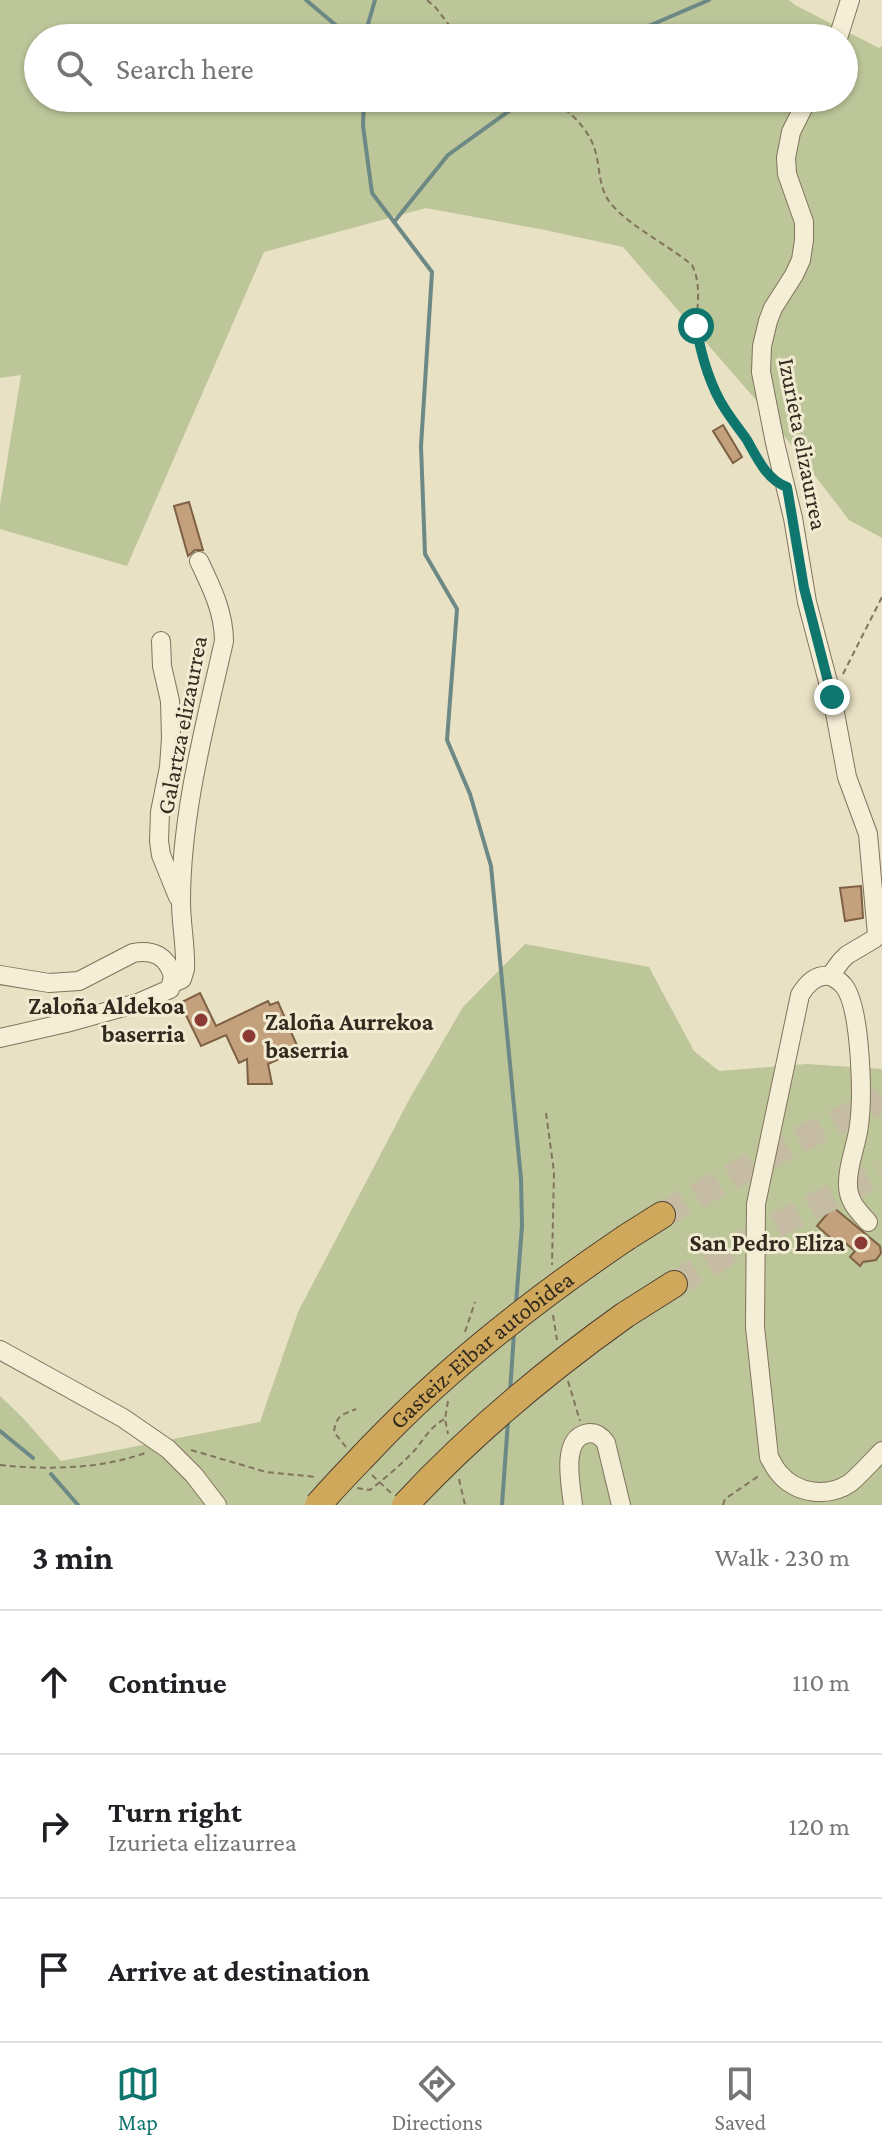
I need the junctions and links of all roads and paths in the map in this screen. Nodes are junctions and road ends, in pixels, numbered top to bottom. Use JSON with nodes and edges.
{"nodes":[{"id":1,"x":427,"y":0,"type":"edge"},
{"id":2,"x":850,"y":0,"type":"edge"},
{"id":3,"x":448,"y":24,"type":"edge"},
{"id":4,"x":842,"y":24,"type":"edge"},
{"id":5,"x":568,"y":112,"type":"edge"},
{"id":6,"x":801,"y":112,"type":"edge"},
{"id":7,"x":765,"y":471,"type":"dead end"},
{"id":8,"x":199,"y":561,"type":"dead end"},
{"id":9,"x":882,"y":597,"type":"edge"},
{"id":10,"x":161,"y":641,"type":"dead end"},
{"id":11,"x":832,"y":697,"type":"junction"},
{"id":12,"x":181,"y":903,"type":"junction"},
{"id":13,"x":0,"y":975,"type":"edge"},
{"id":14,"x":830,"y":976,"type":"junction"},
{"id":15,"x":173,"y":983,"type":"junction"},
{"id":16,"x":0,"y":1038,"type":"edge"},
{"id":17,"x":662,"y":1215,"type":"tunnel mouth"},
{"id":18,"x":868,"y":1222,"type":"dead end"},
{"id":19,"x":674,"y":1284,"type":"tunnel mouth"},
{"id":20,"x":475,"y":1302,"type":"dead end"},
{"id":21,"x":464,"y":1338,"type":"dead end"},
{"id":22,"x":0,"y":1350,"type":"edge"},
{"id":23,"x":450,"y":1393,"type":"dead end"},
{"id":24,"x":445,"y":1419,"type":"junction"},
{"id":25,"x":450,"y":1443,"type":"dead end"},
{"id":26,"x":168,"y":1449,"type":"junction"},
{"id":27,"x":882,"y":1451,"type":"edge"},
{"id":28,"x":0,"y":1465,"type":"edge"},
{"id":29,"x":774,"y":1465,"type":"junction"},
{"id":30,"x":458,"y":1473,"type":"dead end"},
{"id":31,"x":322,"y":1477,"type":"dead end"},
{"id":32,"x":351,"y":1488,"type":"dead end"},
{"id":33,"x":217,"y":1505,"type":"edge"},
{"id":34,"x":318,"y":1505,"type":"edge"},
{"id":35,"x":405,"y":1505,"type":"edge"},
{"id":36,"x":465,"y":1505,"type":"edge"},
{"id":37,"x":573,"y":1505,"type":"edge"},
{"id":38,"x":621,"y":1505,"type":"edge"},
{"id":39,"x":723,"y":1505,"type":"edge"}],
"edges":[{"from":1,"to":3,"type":"path"},
{"from":2,"to":4,"type":"street"},
{"from":5,"to":7,"type":"path"},
{"from":6,"to":11,"type":"street","name":"Izurieta elizaurrea"},
{"from":8,"to":12,"type":"street","name":"Galartza elizaurrea"},
{"from":9,"to":11,"type":"path"},
{"from":10,"to":12,"type":"street","name":"Galartza elizaurrea"},
{"from":11,"to":14,"type":"street","name":"Izurieta elizaurrea"},
{"from":12,"to":15,"type":"street","name":"Galartza elizaurrea"},
{"from":13,"to":15,"type":"street"},
{"from":14,"to":18,"type":"street"},
{"from":14,"to":29,"type":"street"},
{"from":15,"to":16,"type":"street"},
{"from":17,"to":34,"type":"highway","name":"Gasteiz-Eibar autobidea","bridge":true},
{"from":19,"to":35,"type":"highway","bridge":true},
{"from":20,"to":21,"type":"path"},
{"from":22,"to":26,"type":"street"},
{"from":23,"to":24,"type":"path"},
{"from":24,"to":25,"type":"path"},
{"from":24,"to":32,"type":"path"},
{"from":26,"to":28,"type":"path"},
{"from":26,"to":31,"type":"path"},
{"from":26,"to":33,"type":"street"},
{"from":27,"to":29,"type":"street"},
{"from":29,"to":39,"type":"path"},
{"from":30,"to":36,"type":"path"},
{"from":37,"to":38,"type":"street"}]}
